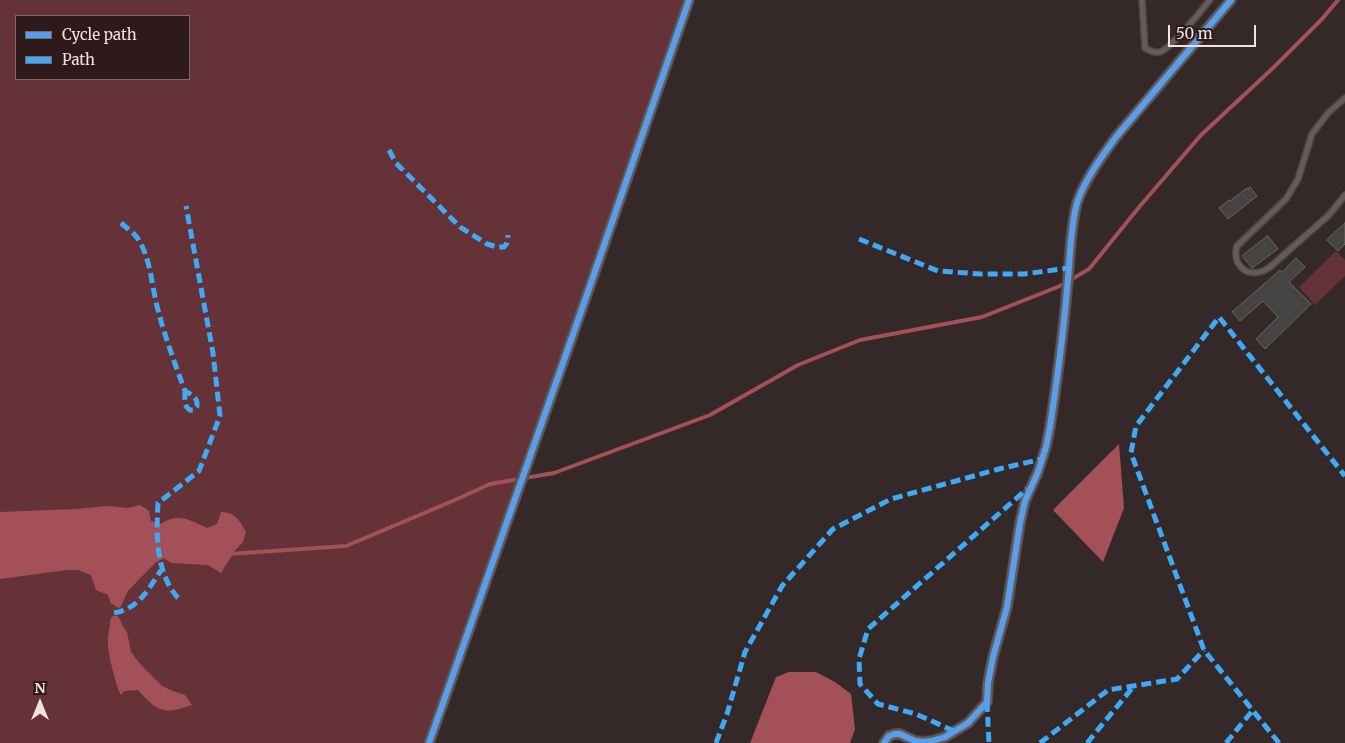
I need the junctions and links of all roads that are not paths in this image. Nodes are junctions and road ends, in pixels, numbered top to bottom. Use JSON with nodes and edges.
{"nodes":[{"id":1,"x":689,"y":0,"type":"edge"},
{"id":2,"x":1142,"y":0,"type":"edge"},
{"id":3,"x":1210,"y":0,"type":"edge"},
{"id":4,"x":1232,"y":0,"type":"edge"},
{"id":5,"x":1345,"y":98,"type":"edge"},
{"id":6,"x":1345,"y":196,"type":"edge"},
{"id":7,"x":429,"y":743,"type":"edge"},
{"id":8,"x":884,"y":743,"type":"edge"}],
"edges":[{"from":1,"to":7,"type":"street"},
{"from":2,"to":3,"type":"lane"},
{"from":4,"to":8,"type":"street"},
{"from":5,"to":6,"type":"lane"}]}
